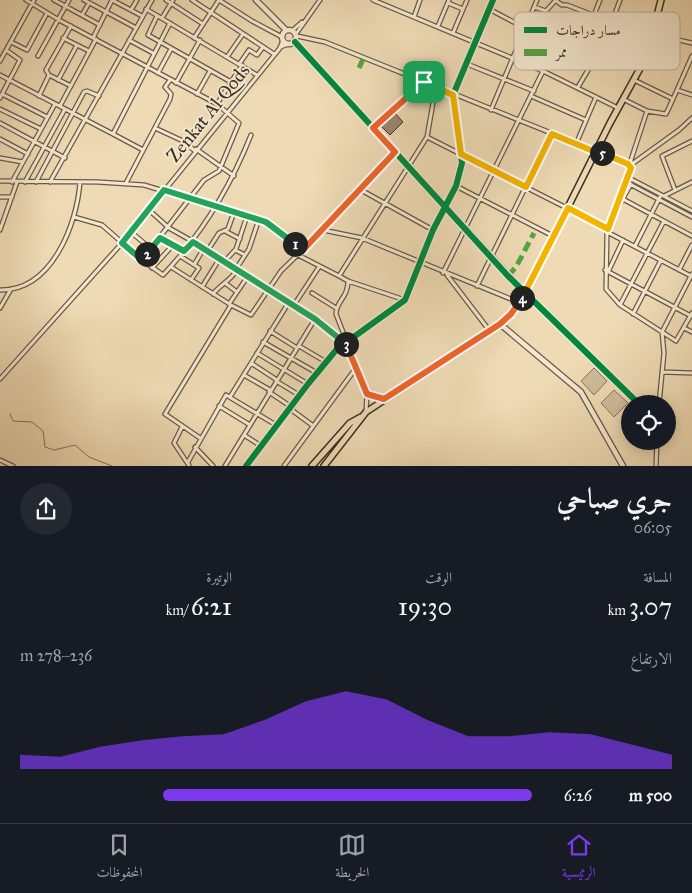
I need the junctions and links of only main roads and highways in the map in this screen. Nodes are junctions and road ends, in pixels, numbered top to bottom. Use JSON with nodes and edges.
{"nodes":[{"id":1,"x":656,"y":0,"type":"edge"},
{"id":2,"x":661,"y":0,"type":"edge"},
{"id":3,"x":657,"y":11,"type":"joint"},
{"id":4,"x":639,"y":70,"type":"edge"},
{"id":5,"x":362,"y":416,"type":"junction"},
{"id":6,"x":312,"y":466,"type":"edge"},
{"id":7,"x":324,"y":466,"type":"edge"}],
"edges":[{"from":1,"to":3,"type":"main road"},
{"from":2,"to":3,"type":"main road"},
{"from":4,"to":5,"type":"main road"},
{"from":5,"to":6,"type":"main road"},
{"from":5,"to":7,"type":"main road"}]}
